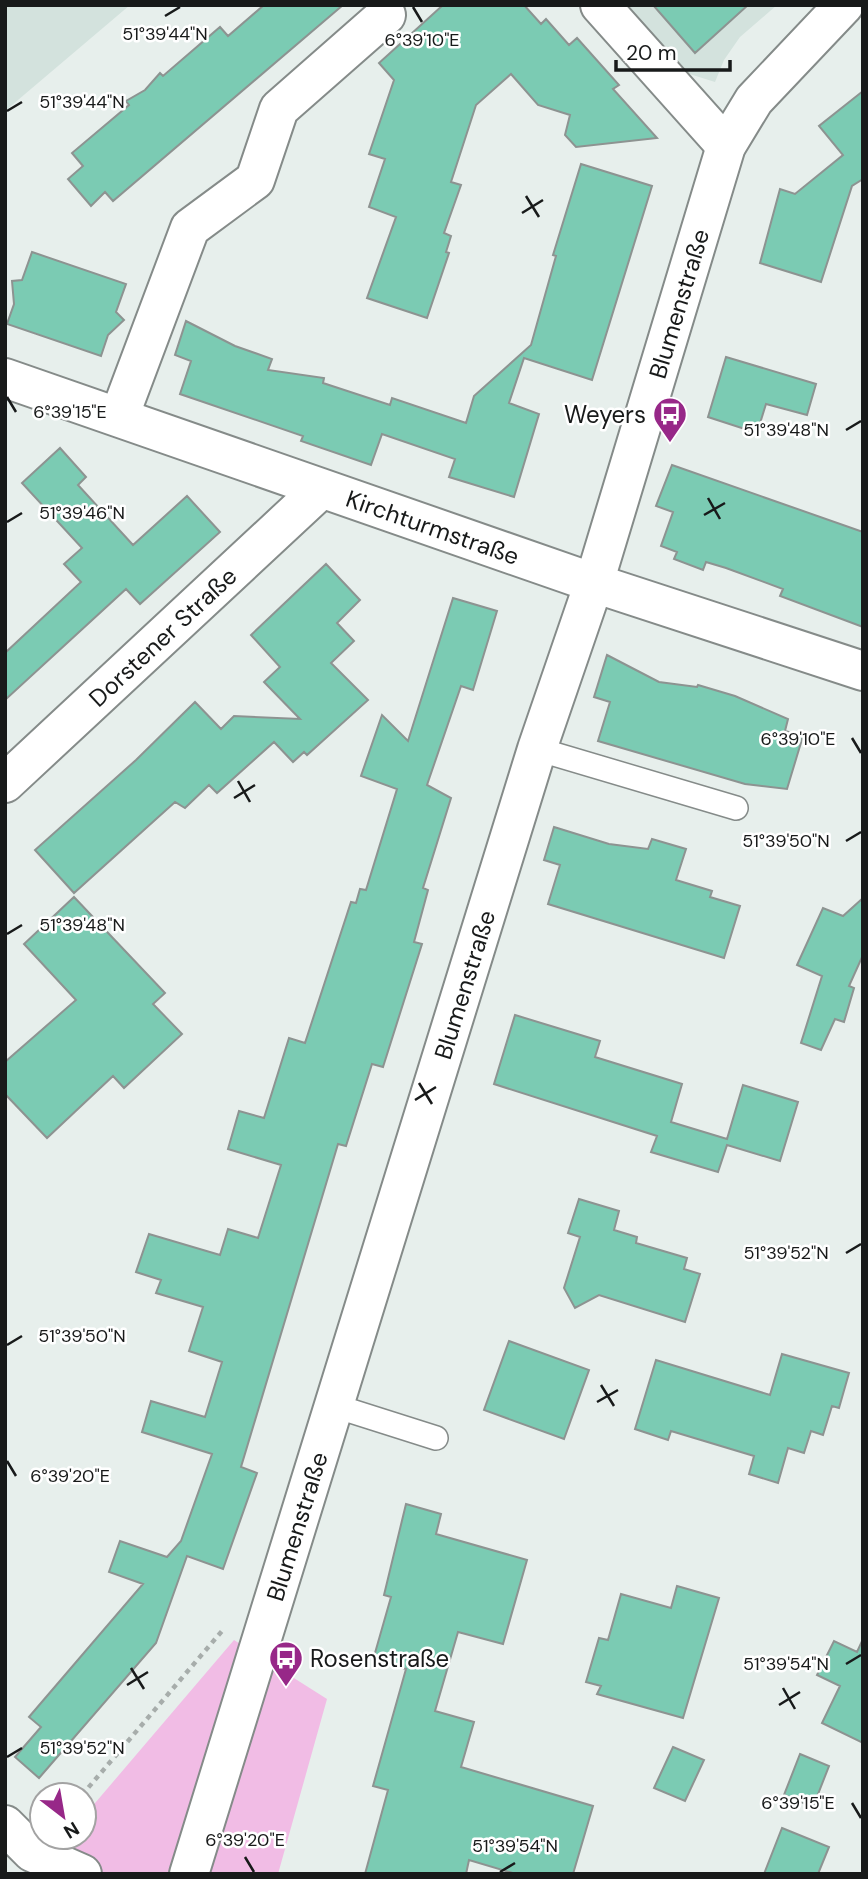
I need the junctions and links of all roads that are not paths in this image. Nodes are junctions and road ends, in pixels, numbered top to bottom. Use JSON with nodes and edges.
{"nodes":[{"id":1,"x":600,"y":5,"type":"edge"},
{"id":2,"x":846,"y":5,"type":"edge"},
{"id":3,"x":386,"y":15,"type":"dead end"},
{"id":4,"x":863,"y":24,"type":"edge"},
{"id":5,"x":726,"y":146,"type":"junction"},
{"id":6,"x":5,"y":378,"type":"edge"},
{"id":7,"x":119,"y":417,"type":"junction"},
{"id":8,"x":321,"y":489,"type":"junction"},
{"id":9,"x":594,"y":583,"type":"junction"},
{"id":10,"x":863,"y":671,"type":"edge"},
{"id":11,"x":537,"y":749,"type":"junction"},
{"id":12,"x":5,"y":783,"type":"edge"},
{"id":13,"x":736,"y":808,"type":"dead end"},
{"id":14,"x":332,"y":1405,"type":"junction"},
{"id":15,"x":436,"y":1438,"type":"dead end"},
{"id":16,"x":5,"y":1825,"type":"edge"},
{"id":17,"x":23,"y":1863,"type":"edge"},
{"id":18,"x":82,"y":1874,"type":"edge"},
{"id":19,"x":189,"y":1874,"type":"edge"}],
"edges":[{"from":1,"to":5,"type":"street"},
{"from":2,"to":4,"type":"street"},
{"from":2,"to":5,"type":"street","name":"Blumenstraße"},
{"from":3,"to":7,"type":"street"},
{"from":5,"to":9,"type":"street","name":"Blumenstraße"},
{"from":6,"to":7,"type":"street","name":"Kirchturmstraße"},
{"from":7,"to":8,"type":"street","name":"Kirchturmstraße"},
{"from":8,"to":9,"type":"street","name":"Kirchturmstraße"},
{"from":8,"to":12,"type":"street","name":"Dorstener Straße"},
{"from":9,"to":10,"type":"street","name":"Kirchturmstraße"},
{"from":9,"to":11,"type":"street","name":"Blumenstraße"},
{"from":11,"to":13,"type":"lane"},
{"from":11,"to":14,"type":"street","name":"Blumenstraße"},
{"from":14,"to":15,"type":"lane"},
{"from":14,"to":19,"type":"street","name":"Blumenstraße"},
{"from":16,"to":17,"type":"street"},
{"from":17,"to":18,"type":"street"}]}
